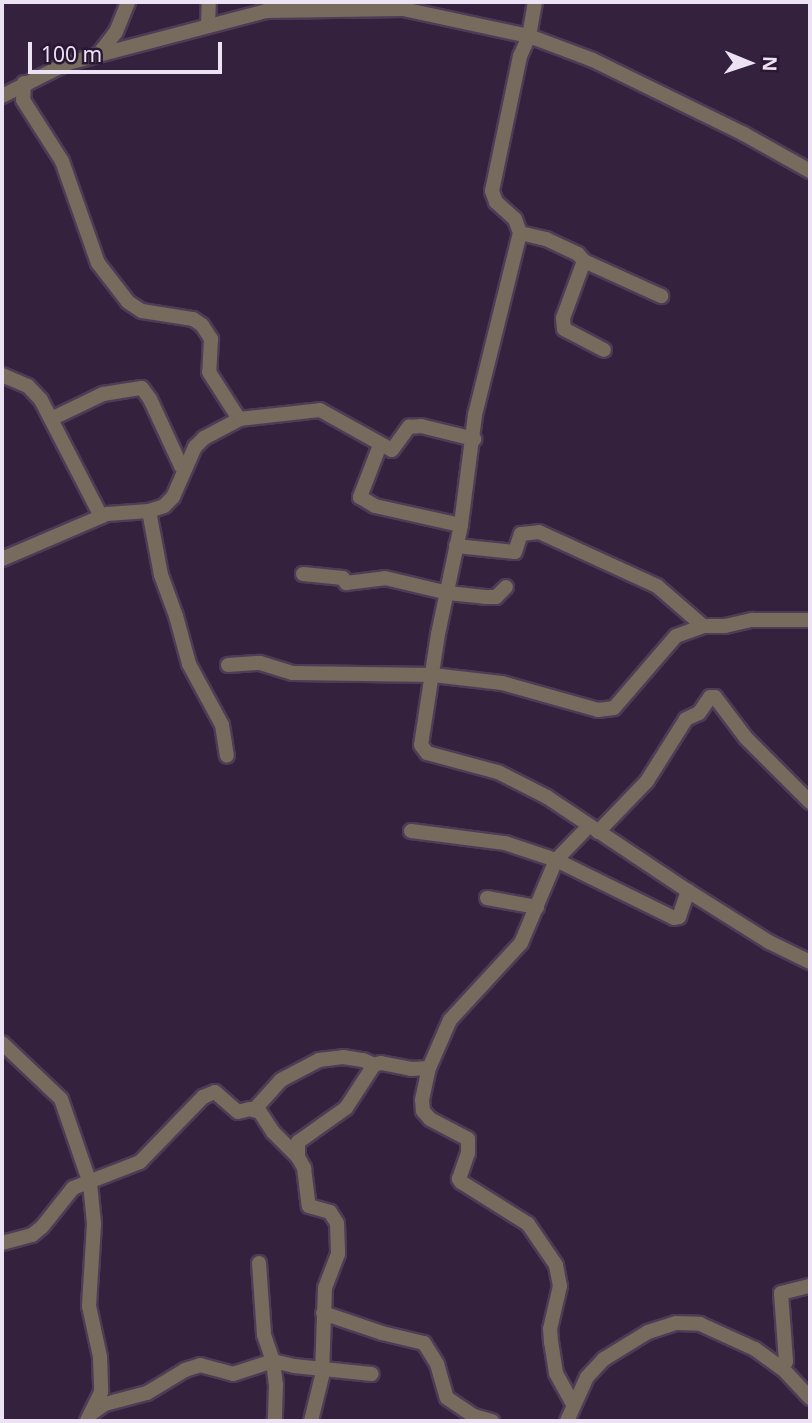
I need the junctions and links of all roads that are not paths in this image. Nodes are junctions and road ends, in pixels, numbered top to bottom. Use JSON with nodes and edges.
{"nodes":[{"id":1,"x":128,"y":2,"type":"edge"},
{"id":2,"x":209,"y":2,"type":"edge"},
{"id":3,"x":535,"y":2,"type":"edge"},
{"id":4,"x":208,"y":25,"type":"junction"},
{"id":5,"x":529,"y":36,"type":"junction"},
{"id":6,"x":97,"y":55,"type":"junction"},
{"id":7,"x":24,"y":83,"type":"junction"},
{"id":8,"x":2,"y":96,"type":"edge"},
{"id":9,"x":810,"y":171,"type":"edge"},
{"id":10,"x":520,"y":233,"type":"junction"},
{"id":11,"x":584,"y":261,"type":"junction"},
{"id":12,"x":661,"y":296,"type":"dead end"},
{"id":13,"x":604,"y":350,"type":"dead end"},
{"id":14,"x":2,"y":375,"type":"edge"},
{"id":15,"x":51,"y":419,"type":"junction"},
{"id":16,"x":239,"y":419,"type":"junction"},
{"id":17,"x":474,"y":439,"type":"junction"},
{"id":18,"x":380,"y":445,"type":"junction"},
{"id":19,"x":186,"y":468,"type":"junction"},
{"id":20,"x":149,"y":511,"type":"junction"},
{"id":21,"x":101,"y":516,"type":"junction"},
{"id":22,"x":461,"y":524,"type":"junction"},
{"id":23,"x":456,"y":546,"type":"junction"},
{"id":24,"x":2,"y":559,"type":"edge"},
{"id":25,"x":303,"y":574,"type":"dead end"},
{"id":26,"x":506,"y":587,"type":"dead end"},
{"id":27,"x":448,"y":593,"type":"junction"},
{"id":28,"x":810,"y":621,"type":"edge"},
{"id":29,"x":703,"y":626,"type":"junction"},
{"id":30,"x":228,"y":666,"type":"dead end"},
{"id":31,"x":433,"y":675,"type":"junction"},
{"id":32,"x":227,"y":756,"type":"dead end"},
{"id":33,"x":810,"y":802,"type":"edge"},
{"id":34,"x":593,"y":829,"type":"junction"},
{"id":35,"x":411,"y":831,"type":"dead end"},
{"id":36,"x":556,"y":860,"type":"junction"},
{"id":37,"x":688,"y":891,"type":"junction"},
{"id":38,"x":487,"y":898,"type":"dead end"},
{"id":39,"x":537,"y":907,"type":"junction"},
{"id":40,"x":810,"y":962,"type":"edge"},
{"id":41,"x":2,"y":1043,"type":"edge"},
{"id":42,"x":374,"y":1065,"type":"junction"},
{"id":43,"x":429,"y":1068,"type":"junction"},
{"id":44,"x":254,"y":1110,"type":"junction"},
{"id":45,"x":298,"y":1157,"type":"junction"},
{"id":46,"x":90,"y":1183,"type":"junction"},
{"id":47,"x":2,"y":1243,"type":"edge"},
{"id":48,"x":259,"y":1263,"type":"dead end"},
{"id":49,"x":810,"y":1286,"type":"edge"},
{"id":50,"x":323,"y":1313,"type":"junction"},
{"id":51,"x":273,"y":1361,"type":"junction"},
{"id":52,"x":783,"y":1369,"type":"junction"},
{"id":53,"x":323,"y":1370,"type":"junction"},
{"id":54,"x":372,"y":1374,"type":"dead end"},
{"id":55,"x":810,"y":1398,"type":"edge"},
{"id":56,"x":573,"y":1404,"type":"junction"},
{"id":57,"x":89,"y":1417,"type":"edge"},
{"id":58,"x":275,"y":1421,"type":"edge"},
{"id":59,"x":311,"y":1421,"type":"edge"},
{"id":60,"x":492,"y":1421,"type":"edge"},
{"id":61,"x":567,"y":1421,"type":"edge"}],
"edges":[{"from":1,"to":6,"type":"street"},
{"from":2,"to":4,"type":"street"},
{"from":3,"to":5,"type":"street"},
{"from":4,"to":5,"type":"street"},
{"from":4,"to":6,"type":"street"},
{"from":5,"to":9,"type":"street"},
{"from":5,"to":10,"type":"street"},
{"from":6,"to":7,"type":"street"},
{"from":7,"to":8,"type":"street"},
{"from":7,"to":16,"type":"street"},
{"from":10,"to":11,"type":"street"},
{"from":10,"to":17,"type":"street"},
{"from":11,"to":12,"type":"street"},
{"from":11,"to":13,"type":"street"},
{"from":14,"to":15,"type":"street"},
{"from":15,"to":19,"type":"street"},
{"from":15,"to":21,"type":"street"},
{"from":16,"to":18,"type":"street"},
{"from":16,"to":19,"type":"street"},
{"from":17,"to":18,"type":"street"},
{"from":17,"to":22,"type":"street"},
{"from":18,"to":22,"type":"street"},
{"from":19,"to":20,"type":"street"},
{"from":20,"to":21,"type":"street"},
{"from":20,"to":32,"type":"street"},
{"from":21,"to":24,"type":"street"},
{"from":22,"to":23,"type":"street"},
{"from":23,"to":27,"type":"street"},
{"from":23,"to":29,"type":"street"},
{"from":25,"to":27,"type":"street"},
{"from":26,"to":27,"type":"street"},
{"from":27,"to":31,"type":"street"},
{"from":28,"to":29,"type":"street"},
{"from":29,"to":31,"type":"street"},
{"from":30,"to":31,"type":"street"},
{"from":31,"to":34,"type":"street"},
{"from":33,"to":34,"type":"street"},
{"from":34,"to":36,"type":"street"},
{"from":34,"to":37,"type":"street"},
{"from":35,"to":36,"type":"street"},
{"from":36,"to":37,"type":"street"},
{"from":36,"to":39,"type":"street"},
{"from":37,"to":40,"type":"street"},
{"from":38,"to":39,"type":"street"},
{"from":39,"to":43,"type":"street"},
{"from":41,"to":46,"type":"street"},
{"from":42,"to":43,"type":"street"},
{"from":42,"to":44,"type":"street"},
{"from":42,"to":45,"type":"street"},
{"from":43,"to":56,"type":"street"},
{"from":44,"to":45,"type":"street"},
{"from":44,"to":46,"type":"street"},
{"from":45,"to":50,"type":"street"},
{"from":46,"to":47,"type":"street"},
{"from":46,"to":57,"type":"street"},
{"from":48,"to":51,"type":"street"},
{"from":49,"to":52,"type":"street"},
{"from":50,"to":53,"type":"street"},
{"from":50,"to":60,"type":"street"},
{"from":51,"to":53,"type":"street"},
{"from":51,"to":57,"type":"street"},
{"from":51,"to":58,"type":"street"},
{"from":52,"to":55,"type":"street"},
{"from":52,"to":56,"type":"street"},
{"from":53,"to":54,"type":"street"},
{"from":53,"to":59,"type":"street"},
{"from":56,"to":61,"type":"street"}]}
